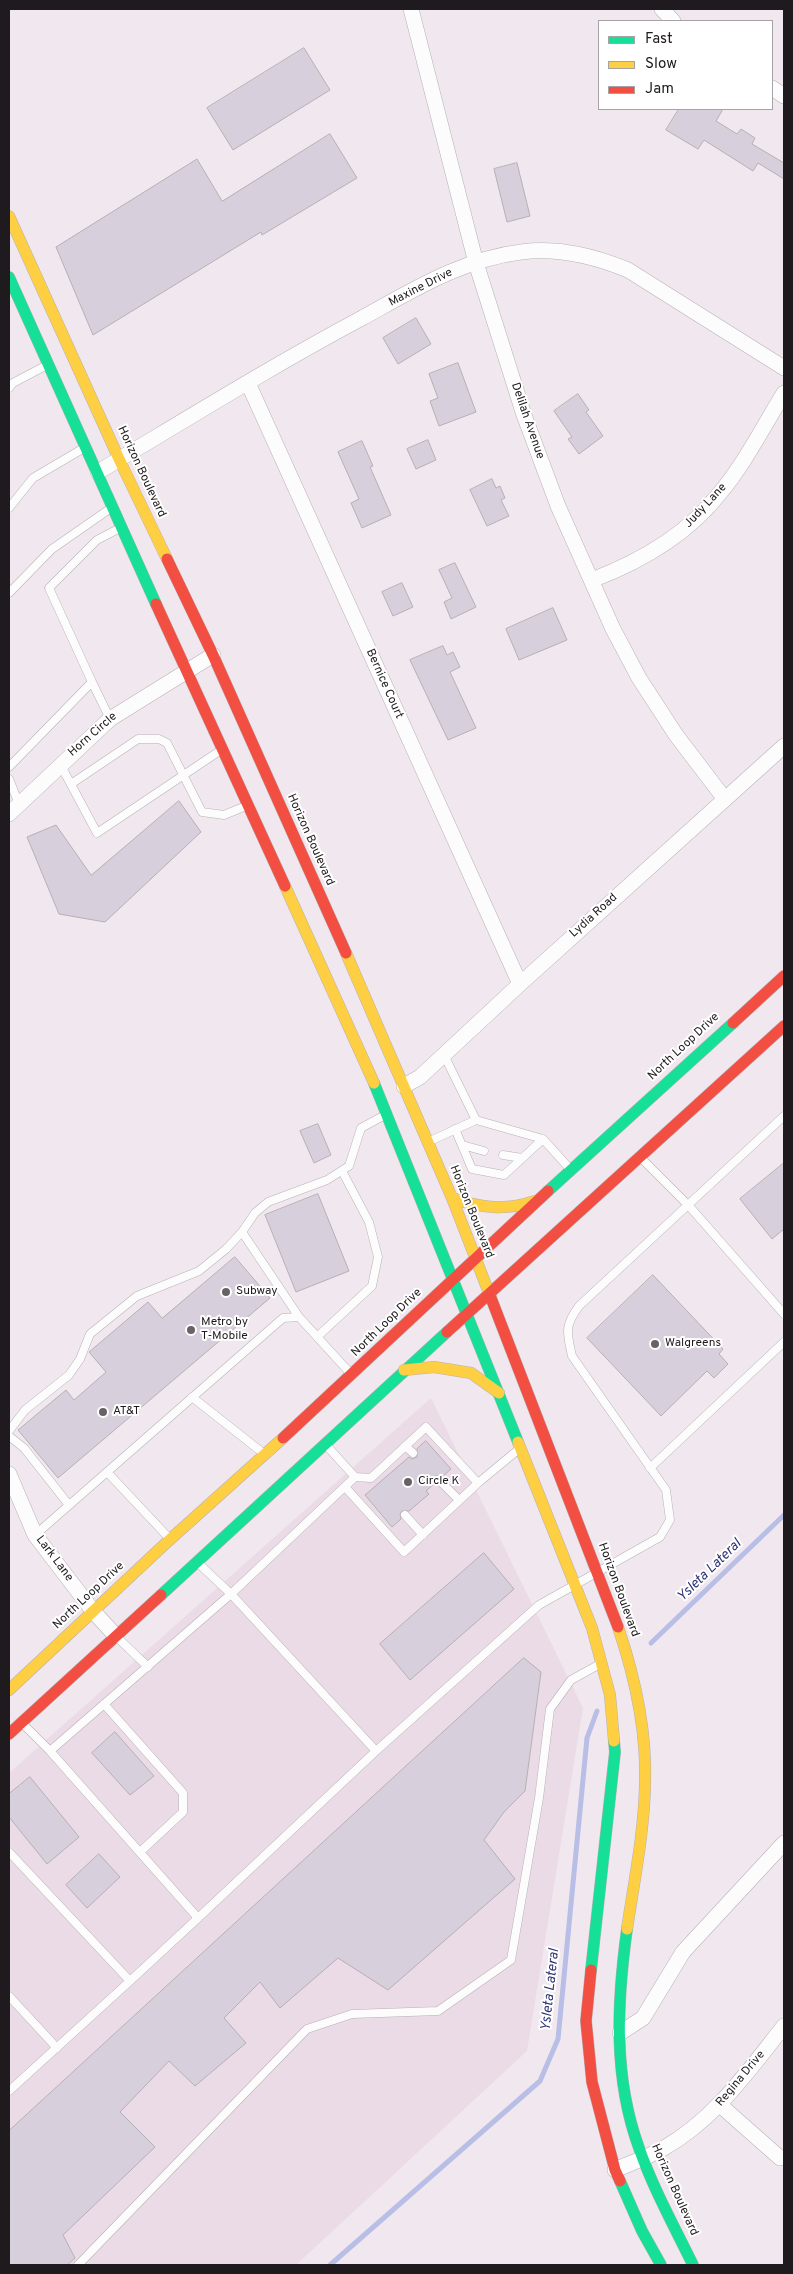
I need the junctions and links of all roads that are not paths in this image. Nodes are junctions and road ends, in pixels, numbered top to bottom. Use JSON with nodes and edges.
{"nodes":[{"id":1,"x":412,"y":9,"type":"edge"},
{"id":2,"x":662,"y":9,"type":"edge"},
{"id":3,"x":672,"y":20,"type":"edge"},
{"id":4,"x":773,"y":89,"type":"edge"},
{"id":5,"x":784,"y":96,"type":"edge"},
{"id":6,"x":9,"y":216,"type":"edge"},
{"id":7,"x":476,"y":263,"type":"junction"},
{"id":8,"x":9,"y":277,"type":"edge"},
{"id":9,"x":49,"y":364,"type":"junction"},
{"id":10,"x":784,"y":368,"type":"edge"},
{"id":11,"x":248,"y":384,"type":"junction"},
{"id":12,"x":9,"y":388,"type":"edge"},
{"id":13,"x":784,"y":393,"type":"edge"},
{"id":14,"x":87,"y":447,"type":"junction"},
{"id":15,"x":119,"y":459,"type":"junction"},
{"id":16,"x":98,"y":472,"type":"junction"},
{"id":17,"x":113,"y":507,"type":"junction"},
{"id":18,"x":9,"y":508,"type":"edge"},
{"id":19,"x":122,"y":527,"type":"junction"},
{"id":20,"x":592,"y":580,"type":"junction"},
{"id":21,"x":9,"y":593,"type":"edge"},
{"id":22,"x":213,"y":655,"type":"junction"},
{"id":23,"x":186,"y":671,"type":"junction"},
{"id":24,"x":92,"y":682,"type":"junction"},
{"id":25,"x":110,"y":719,"type":"junction"},
{"id":26,"x":784,"y":746,"type":"edge"},
{"id":27,"x":222,"y":750,"type":"junction"},
{"id":28,"x":237,"y":753,"type":"dead end"},
{"id":29,"x":60,"y":764,"type":"junction"},
{"id":30,"x":9,"y":767,"type":"edge"},
{"id":31,"x":253,"y":773,"type":"dead end"},
{"id":32,"x":184,"y":776,"type":"junction"},
{"id":33,"x":9,"y":779,"type":"edge"},
{"id":34,"x":71,"y":784,"type":"junction"},
{"id":35,"x":274,"y":793,"type":"junction"},
{"id":36,"x":724,"y":798,"type":"junction"},
{"id":37,"x":248,"y":805,"type":"junction"},
{"id":38,"x":14,"y":809,"type":"edge"},
{"id":39,"x":784,"y":976,"type":"edge"},
{"id":40,"x":520,"y":984,"type":"junction"},
{"id":41,"x":784,"y":1026,"type":"edge"},
{"id":42,"x":444,"y":1055,"type":"junction"},
{"id":43,"x":404,"y":1086,"type":"junction"},
{"id":44,"x":388,"y":1114,"type":"junction"},
{"id":45,"x":784,"y":1116,"type":"edge"},
{"id":46,"x":476,"y":1120,"type":"junction"},
{"id":47,"x":455,"y":1129,"type":"junction"},
{"id":48,"x":543,"y":1139,"type":"junction"},
{"id":49,"x":428,"y":1142,"type":"junction"},
{"id":50,"x":462,"y":1145,"type":"junction"},
{"id":51,"x":484,"y":1152,"type":"dead end"},
{"id":52,"x":503,"y":1154,"type":"dead end"},
{"id":53,"x":641,"y":1157,"type":"junction"},
{"id":54,"x":522,"y":1158,"type":"junction"},
{"id":55,"x":572,"y":1170,"type":"junction"},
{"id":56,"x":342,"y":1171,"type":"junction"},
{"id":57,"x":452,"y":1198,"type":"junction"},
{"id":58,"x":540,"y":1199,"type":"junction"},
{"id":59,"x":689,"y":1206,"type":"junction"},
{"id":60,"x":242,"y":1232,"type":"junction"},
{"id":61,"x":475,"y":1258,"type":"junction"},
{"id":62,"x":453,"y":1278,"type":"junction"},
{"id":63,"x":489,"y":1295,"type":"junction"},
{"id":64,"x":467,"y":1313,"type":"junction"},
{"id":65,"x":784,"y":1314,"type":"edge"},
{"id":66,"x":299,"y":1317,"type":"junction"},
{"id":67,"x":317,"y":1337,"type":"junction"},
{"id":68,"x":784,"y":1342,"type":"edge"},
{"id":69,"x":404,"y":1370,"type":"junction"},
{"id":70,"x":352,"y":1375,"type":"junction"},
{"id":71,"x":499,"y":1393,"type":"junction"},
{"id":72,"x":192,"y":1396,"type":"junction"},
{"id":73,"x":9,"y":1431,"type":"edge"},
{"id":74,"x":9,"y":1436,"type":"edge"},
{"id":75,"x":325,"y":1443,"type":"junction"},
{"id":76,"x":405,"y":1446,"type":"junction"},
{"id":77,"x":520,"y":1448,"type":"junction"},
{"id":78,"x":413,"y":1453,"type":"dead end"},
{"id":79,"x":264,"y":1454,"type":"junction"},
{"id":80,"x":650,"y":1468,"type":"junction"},
{"id":81,"x":106,"y":1472,"type":"junction"},
{"id":82,"x":9,"y":1474,"type":"edge"},
{"id":83,"x":355,"y":1477,"type":"junction"},
{"id":84,"x":371,"y":1478,"type":"junction"},
{"id":85,"x":439,"y":1480,"type":"dead end"},
{"id":86,"x":478,"y":1483,"type":"junction"},
{"id":87,"x":378,"y":1484,"type":"dead end"},
{"id":88,"x":345,"y":1487,"type":"junction"},
{"id":89,"x":459,"y":1500,"type":"junction"},
{"id":90,"x":69,"y":1505,"type":"junction"},
{"id":91,"x":405,"y":1515,"type":"dead end"},
{"id":92,"x":35,"y":1535,"type":"junction"},
{"id":93,"x":423,"y":1535,"type":"junction"},
{"id":94,"x":170,"y":1539,"type":"junction"},
{"id":95,"x":196,"y":1561,"type":"junction"},
{"id":96,"x":597,"y":1573,"type":"junction"},
{"id":97,"x":576,"y":1584,"type":"junction"},
{"id":98,"x":231,"y":1594,"type":"junction"},
{"id":99,"x":93,"y":1611,"type":"junction"},
{"id":100,"x":114,"y":1635,"type":"junction"},
{"id":101,"x":601,"y":1663,"type":"junction"},
{"id":102,"x":148,"y":1667,"type":"junction"},
{"id":103,"x":9,"y":1690,"type":"edge"},
{"id":104,"x":104,"y":1704,"type":"junction"},
{"id":105,"x":22,"y":1723,"type":"junction"},
{"id":106,"x":9,"y":1734,"type":"edge"},
{"id":107,"x":50,"y":1751,"type":"junction"},
{"id":108,"x":376,"y":1751,"type":"junction"},
{"id":109,"x":784,"y":1843,"type":"edge"},
{"id":110,"x":9,"y":1852,"type":"edge"},
{"id":111,"x":140,"y":1852,"type":"junction"},
{"id":112,"x":198,"y":1918,"type":"junction"},
{"id":113,"x":130,"y":1981,"type":"junction"},
{"id":114,"x":9,"y":1996,"type":"edge"},
{"id":115,"x":784,"y":2026,"type":"edge"},
{"id":116,"x":620,"y":2032,"type":"junction"},
{"id":117,"x":57,"y":2048,"type":"junction"},
{"id":118,"x":9,"y":2091,"type":"edge"},
{"id":119,"x":720,"y":2105,"type":"junction"},
{"id":120,"x":642,"y":2158,"type":"junction"},
{"id":121,"x":780,"y":2158,"type":"dead end"},
{"id":122,"x":615,"y":2170,"type":"junction"},
{"id":123,"x":78,"y":2265,"type":"edge"},
{"id":124,"x":661,"y":2265,"type":"edge"},
{"id":125,"x":693,"y":2265,"type":"edge"}],
"edges":[{"from":1,"to":7,"type":"street","name":"Delilah Avenue"},
{"from":2,"to":3,"type":"street"},
{"from":4,"to":5,"type":"street"},
{"from":6,"to":15,"type":"main road","name":"Horizon Boulevard"},
{"from":7,"to":10,"type":"street","name":"Maxine Drive"},
{"from":7,"to":11,"type":"street","name":"Maxine Drive"},
{"from":7,"to":20,"type":"street","name":"Delilah Avenue"},
{"from":8,"to":9,"type":"main road"},
{"from":9,"to":12,"type":"lane"},
{"from":9,"to":14,"type":"main road"},
{"from":11,"to":15,"type":"street","name":"Maxine Drive"},
{"from":11,"to":40,"type":"street","name":"Bernice Court"},
{"from":13,"to":20,"type":"street","name":"Judy Lane"},
{"from":14,"to":16,"type":"main road"},
{"from":14,"to":18,"type":"lane"},
{"from":15,"to":16,"type":"street","name":"Maxine Drive"},
{"from":15,"to":22,"type":"main road","name":"Horizon Boulevard"},
{"from":16,"to":17,"type":"main road"},
{"from":17,"to":19,"type":"main road"},
{"from":17,"to":21,"type":"lane"},
{"from":19,"to":23,"type":"main road"},
{"from":19,"to":24,"type":"lane"},
{"from":20,"to":36,"type":"street","name":"Delilah Avenue"},
{"from":22,"to":23,"type":"street","name":"Horn Circle"},
{"from":22,"to":35,"type":"main road","name":"Horizon Boulevard"},
{"from":23,"to":25,"type":"street","name":"Horn Circle"},
{"from":23,"to":27,"type":"main road"},
{"from":24,"to":25,"type":"lane"},
{"from":24,"to":30,"type":"lane"},
{"from":25,"to":29,"type":"street","name":"Horn Circle"},
{"from":26,"to":36,"type":"street","name":"Lydia Road"},
{"from":27,"to":28,"type":"main road"},
{"from":27,"to":32,"type":"lane"},
{"from":27,"to":37,"type":"main road"},
{"from":29,"to":34,"type":"lane"},
{"from":29,"to":38,"type":"street","name":"Horn Circle"},
{"from":31,"to":35,"type":"main road"},
{"from":32,"to":34,"type":"lane"},
{"from":32,"to":34,"type":"lane"},
{"from":32,"to":37,"type":"lane"},
{"from":33,"to":38,"type":"lane"},
{"from":35,"to":43,"type":"main road","name":"Horizon Boulevard"},
{"from":36,"to":40,"type":"street","name":"Lydia Road"},
{"from":37,"to":44,"type":"main road"},
{"from":39,"to":55,"type":"main road","name":"North Loop Drive"},
{"from":40,"to":42,"type":"street","name":"Lydia Road"},
{"from":41,"to":53,"type":"main road"},
{"from":42,"to":43,"type":"street","name":"Lydia Road"},
{"from":42,"to":46,"type":"lane"},
{"from":43,"to":49,"type":"main road","name":"Horizon Boulevard"},
{"from":44,"to":56,"type":"lane"},
{"from":44,"to":62,"type":"main road"},
{"from":45,"to":59,"type":"lane"},
{"from":46,"to":47,"type":"lane"},
{"from":46,"to":48,"type":"lane"},
{"from":47,"to":49,"type":"lane"},
{"from":47,"to":50,"type":"lane"},
{"from":48,"to":54,"type":"lane"},
{"from":48,"to":55,"type":"lane"},
{"from":49,"to":57,"type":"main road","name":"Horizon Boulevard"},
{"from":50,"to":51,"type":"lane"},
{"from":50,"to":54,"type":"lane"},
{"from":52,"to":54,"type":"lane"},
{"from":53,"to":59,"type":"lane"},
{"from":53,"to":63,"type":"main road"},
{"from":55,"to":58,"type":"main road","name":"North Loop Drive"},
{"from":56,"to":60,"type":"lane"},
{"from":56,"to":67,"type":"lane"},
{"from":57,"to":58,"type":"main road"},
{"from":57,"to":61,"type":"main road","name":"Horizon Boulevard"},
{"from":58,"to":61,"type":"main road","name":"North Loop Drive"},
{"from":59,"to":65,"type":"lane"},
{"from":59,"to":80,"type":"lane"},
{"from":60,"to":66,"type":"lane"},
{"from":60,"to":73,"type":"lane"},
{"from":61,"to":62,"type":"main road","name":"North Loop Drive"},
{"from":61,"to":63,"type":"main road","name":"Horizon Boulevard"},
{"from":62,"to":64,"type":"main road"},
{"from":62,"to":70,"type":"main road","name":"North Loop Drive"},
{"from":63,"to":64,"type":"main road"},
{"from":63,"to":96,"type":"main road","name":"Horizon Boulevard"},
{"from":64,"to":69,"type":"main road"},
{"from":64,"to":71,"type":"main road"},
{"from":66,"to":67,"type":"lane"},
{"from":66,"to":72,"type":"lane"},
{"from":67,"to":70,"type":"lane"},
{"from":68,"to":80,"type":"lane"},
{"from":69,"to":71,"type":"main road"},
{"from":69,"to":75,"type":"main road"},
{"from":70,"to":79,"type":"main road","name":"North Loop Drive"},
{"from":71,"to":77,"type":"main road"},
{"from":72,"to":79,"type":"lane"},
{"from":72,"to":81,"type":"lane"},
{"from":74,"to":90,"type":"lane"},
{"from":75,"to":83,"type":"lane"},
{"from":75,"to":95,"type":"main road"},
{"from":76,"to":78,"type":"lane"},
{"from":76,"to":84,"type":"lane"},
{"from":76,"to":86,"type":"lane"},
{"from":77,"to":86,"type":"lane"},
{"from":77,"to":97,"type":"main road"},
{"from":79,"to":94,"type":"main road","name":"North Loop Drive"},
{"from":80,"to":96,"type":"lane"},
{"from":81,"to":90,"type":"lane"},
{"from":81,"to":94,"type":"lane"},
{"from":82,"to":92,"type":"street","name":"Lark Lane"},
{"from":83,"to":84,"type":"lane"},
{"from":83,"to":88,"type":"lane"},
{"from":84,"to":87,"type":"lane"},
{"from":85,"to":89,"type":"lane"},
{"from":86,"to":89,"type":"lane"},
{"from":88,"to":93,"type":"lane"},
{"from":88,"to":98,"type":"lane"},
{"from":89,"to":93,"type":"lane"},
{"from":90,"to":92,"type":"lane"},
{"from":91,"to":93,"type":"lane"},
{"from":92,"to":99,"type":"street","name":"Lark Lane"},
{"from":94,"to":99,"type":"main road","name":"North Loop Drive"},
{"from":95,"to":98,"type":"lane"},
{"from":95,"to":100,"type":"main road"},
{"from":96,"to":97,"type":"lane"},
{"from":96,"to":116,"type":"main road","name":"Horizon Boulevard"},
{"from":97,"to":101,"type":"main road"},
{"from":97,"to":108,"type":"lane"},
{"from":98,"to":102,"type":"lane"},
{"from":98,"to":108,"type":"lane"},
{"from":99,"to":100,"type":"street","name":"Lark Lane"},
{"from":99,"to":103,"type":"main road","name":"North Loop Drive"},
{"from":100,"to":102,"type":"lane"},
{"from":100,"to":105,"type":"main road"},
{"from":101,"to":122,"type":"main road"},
{"from":101,"to":123,"type":"lane"},
{"from":102,"to":104,"type":"lane"},
{"from":104,"to":107,"type":"lane"},
{"from":104,"to":111,"type":"lane"},
{"from":105,"to":106,"type":"main road"},
{"from":105,"to":107,"type":"lane"},
{"from":107,"to":111,"type":"lane"},
{"from":108,"to":112,"type":"lane"},
{"from":109,"to":116,"type":"street"},
{"from":110,"to":113,"type":"lane"},
{"from":111,"to":112,"type":"lane"},
{"from":112,"to":113,"type":"lane"},
{"from":113,"to":117,"type":"lane"},
{"from":114,"to":117,"type":"lane"},
{"from":115,"to":119,"type":"street","name":"Regina Drive"},
{"from":116,"to":120,"type":"main road","name":"Horizon Boulevard"},
{"from":117,"to":118,"type":"lane"},
{"from":119,"to":120,"type":"street","name":"Regina Drive"},
{"from":119,"to":121,"type":"street"},
{"from":120,"to":122,"type":"street","name":"Regina Drive"},
{"from":120,"to":125,"type":"main road","name":"Horizon Boulevard"},
{"from":122,"to":124,"type":"main road"}]}
